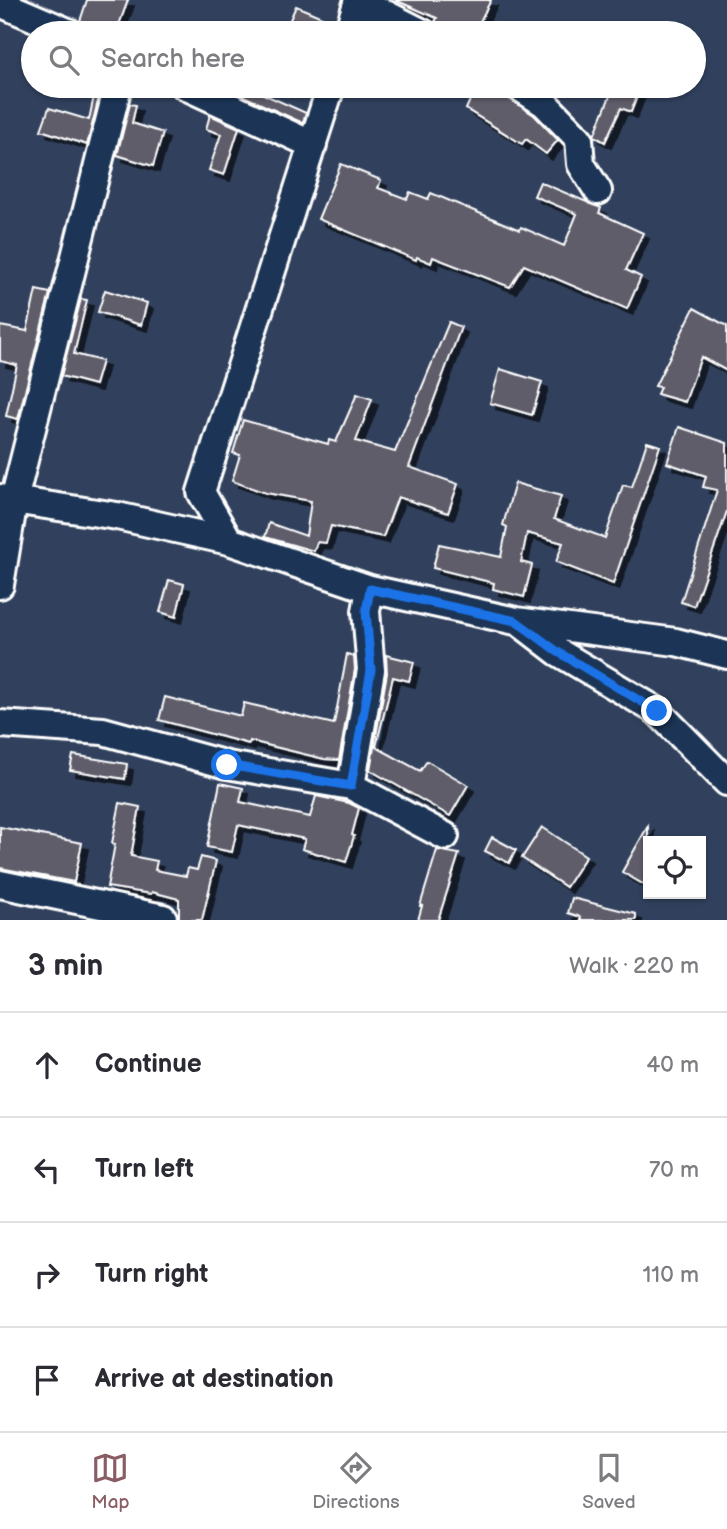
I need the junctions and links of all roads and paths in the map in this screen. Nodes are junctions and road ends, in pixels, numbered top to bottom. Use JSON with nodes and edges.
{"nodes":[{"id":1,"x":358,"y":0,"type":"edge"},
{"id":2,"x":0,"y":3,"type":"edge"},
{"id":3,"x":42,"y":21,"type":"edge"},
{"id":4,"x":352,"y":21,"type":"edge"},
{"id":5,"x":399,"y":21,"type":"edge"},
{"id":6,"x":115,"y":98,"type":"edge"},
{"id":7,"x":211,"y":98,"type":"edge"},
{"id":8,"x":327,"y":98,"type":"edge"},
{"id":9,"x":536,"y":98,"type":"edge"},
{"id":10,"x":313,"y":145,"type":"junction"},
{"id":11,"x":598,"y":191,"type":"dead end"},
{"id":12,"x":7,"y":499,"type":"edge"},
{"id":13,"x":229,"y":541,"type":"junction"},
{"id":14,"x":0,"y":585,"type":"edge"},
{"id":15,"x":370,"y":589,"type":"junction"},
{"id":16,"x":516,"y":621,"type":"junction"},
{"id":17,"x":727,"y":655,"type":"edge"},
{"id":18,"x":0,"y":724,"type":"edge"},
{"id":19,"x":727,"y":782,"type":"edge"},
{"id":20,"x":351,"y":786,"type":"junction"},
{"id":21,"x":445,"y":836,"type":"dead end"},
{"id":22,"x":0,"y":884,"type":"edge"},
{"id":23,"x":163,"y":920,"type":"edge"}],
"edges":[{"from":1,"to":4,"type":"street"},
{"from":1,"to":5,"type":"street"},
{"from":2,"to":3,"type":"street"},
{"from":6,"to":12,"type":"street"},
{"from":7,"to":10,"type":"street"},
{"from":8,"to":10,"type":"street"},
{"from":9,"to":11,"type":"street"},
{"from":10,"to":13,"type":"street"},
{"from":12,"to":13,"type":"street"},
{"from":12,"to":14,"type":"street"},
{"from":13,"to":15,"type":"street"},
{"from":15,"to":16,"type":"street"},
{"from":15,"to":20,"type":"street"},
{"from":16,"to":17,"type":"street"},
{"from":16,"to":19,"type":"street"},
{"from":18,"to":20,"type":"street"},
{"from":20,"to":21,"type":"street"},
{"from":22,"to":23,"type":"street"}]}
